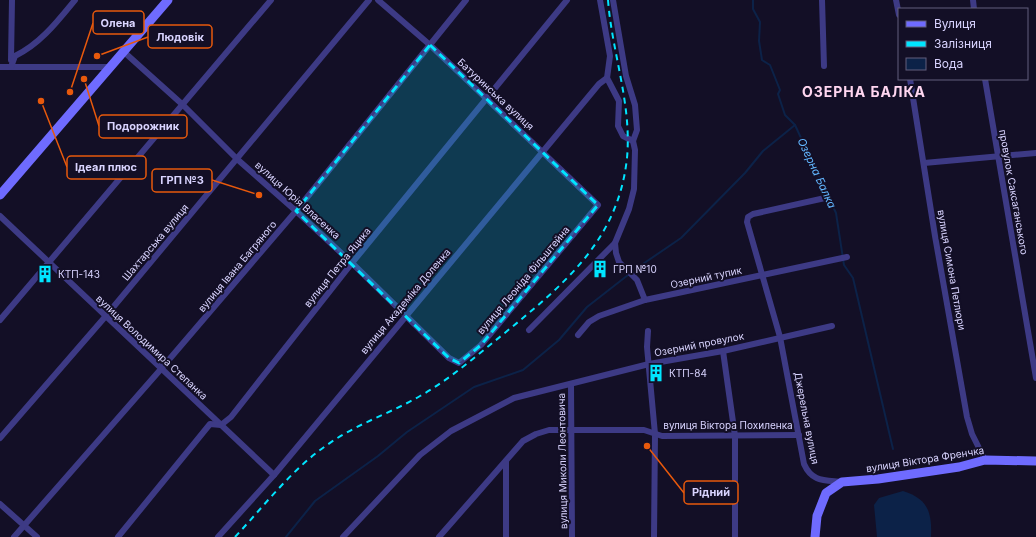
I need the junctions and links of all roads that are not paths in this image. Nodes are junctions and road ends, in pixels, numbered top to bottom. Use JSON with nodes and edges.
{"nodes":[{"id":1,"x":12,"y":0,"type":"edge"},
{"id":2,"x":75,"y":0,"type":"edge"},
{"id":3,"x":168,"y":0,"type":"edge"},
{"id":4,"x":271,"y":0,"type":"edge"},
{"id":5,"x":369,"y":0,"type":"edge"},
{"id":6,"x":378,"y":0,"type":"edge"},
{"id":7,"x":466,"y":0,"type":"edge"},
{"id":8,"x":567,"y":0,"type":"edge"},
{"id":9,"x":600,"y":0,"type":"edge"},
{"id":10,"x":614,"y":0,"type":"edge"},
{"id":11,"x":822,"y":0,"type":"edge"},
{"id":12,"x":896,"y":0,"type":"edge"},
{"id":13,"x":898,"y":10,"type":"edge"},
{"id":14,"x":430,"y":45,"type":"junction"},
{"id":15,"x":124,"y":52,"type":"junction"},
{"id":16,"x":824,"y":66,"type":"dead end"},
{"id":17,"x":0,"y":67,"type":"edge"},
{"id":18,"x":11,"y":67,"type":"junction"},
{"id":19,"x":111,"y":67,"type":"junction"},
{"id":20,"x":607,"y":78,"type":"junction"},
{"id":21,"x":910,"y":80,"type":"edge"},
{"id":22,"x":985,"y":80,"type":"edge"},
{"id":23,"x":486,"y":98,"type":"junction"},
{"id":24,"x":182,"y":105,"type":"junction"},
{"id":25,"x":633,"y":141,"type":"junction"},
{"id":26,"x":543,"y":151,"type":"junction"},
{"id":27,"x":1036,"y":153,"type":"edge"},
{"id":28,"x":998,"y":156,"type":"junction"},
{"id":29,"x":237,"y":160,"type":"junction"},
{"id":30,"x":924,"y":162,"type":"junction"},
{"id":31,"x":0,"y":195,"type":"edge"},
{"id":32,"x":825,"y":198,"type":"dead end"},
{"id":33,"x":598,"y":206,"type":"joint"},
{"id":34,"x":296,"y":211,"type":"junction"},
{"id":35,"x":0,"y":216,"type":"edge"},
{"id":36,"x":615,"y":243,"type":"junction"},
{"id":37,"x":847,"y":257,"type":"dead end"},
{"id":38,"x":49,"y":262,"type":"junction"},
{"id":39,"x":352,"y":263,"type":"junction"},
{"id":40,"x":762,"y":276,"type":"junction"},
{"id":41,"x":645,"y":300,"type":"junction"},
{"id":42,"x":406,"y":314,"type":"junction"},
{"id":43,"x":106,"y":317,"type":"junction"},
{"id":44,"x":0,"y":320,"type":"edge"},
{"id":45,"x":832,"y":326,"type":"dead end"},
{"id":46,"x":529,"y":330,"type":"dead end"},
{"id":47,"x":648,"y":331,"type":"dead end"},
{"id":48,"x":578,"y":335,"type":"dead end"},
{"id":49,"x":780,"y":337,"type":"junction"},
{"id":50,"x":723,"y":351,"type":"junction"},
{"id":51,"x":459,"y":363,"type":"joint"},
{"id":52,"x":649,"y":364,"type":"junction"},
{"id":53,"x":162,"y":369,"type":"junction"},
{"id":54,"x":1036,"y":378,"type":"edge"},
{"id":55,"x":571,"y":384,"type":"junction"},
{"id":56,"x":221,"y":425,"type":"junction"},
{"id":57,"x":572,"y":430,"type":"junction"},
{"id":58,"x":655,"y":434,"type":"junction"},
{"id":59,"x":799,"y":435,"type":"junction"},
{"id":60,"x":735,"y":436,"type":"junction"},
{"id":61,"x":0,"y":438,"type":"edge"},
{"id":62,"x":985,"y":460,"type":"junction"},
{"id":63,"x":506,"y":461,"type":"junction"},
{"id":64,"x":1036,"y":461,"type":"edge"},
{"id":65,"x":274,"y":475,"type":"junction"},
{"id":66,"x":842,"y":482,"type":"junction"},
{"id":67,"x":0,"y":504,"type":"edge"},
{"id":68,"x":24,"y":526,"type":"junction"},
{"id":69,"x":14,"y":537,"type":"edge"},
{"id":70,"x":37,"y":537,"type":"edge"},
{"id":71,"x":118,"y":537,"type":"edge"},
{"id":72,"x":218,"y":537,"type":"edge"},
{"id":73,"x":343,"y":537,"type":"edge"},
{"id":74,"x":439,"y":537,"type":"edge"},
{"id":75,"x":506,"y":537,"type":"edge"},
{"id":76,"x":572,"y":537,"type":"edge"},
{"id":77,"x":654,"y":537,"type":"edge"},
{"id":78,"x":735,"y":537,"type":"edge"},
{"id":79,"x":815,"y":537,"type":"edge"}],
"edges":[{"from":1,"to":18,"type":"street"},
{"from":2,"to":18,"type":"street"},
{"from":3,"to":15,"type":"street"},
{"from":4,"to":24,"type":"street"},
{"from":5,"to":29,"type":"street","name":"Шахтарська вулиця"},
{"from":6,"to":14,"type":"street","name":"Батуринська вулиця"},
{"from":7,"to":14,"type":"street","name":"вулиця Івана Багряного"},
{"from":8,"to":23,"type":"street","name":"вулиця Петра Яцика"},
{"from":9,"to":20,"type":"street"},
{"from":10,"to":25,"type":"street"},
{"from":11,"to":16,"type":"street"},
{"from":12,"to":13,"type":"street"},
{"from":14,"to":23,"type":"street","name":"Батуринська вулиця"},
{"from":14,"to":34,"type":"street","name":"вулиця Івана Багряного"},
{"from":15,"to":19,"type":"street"},
{"from":15,"to":24,"type":"street","name":"вулиця Юрія Власенка"},
{"from":17,"to":18,"type":"street"},
{"from":18,"to":19,"type":"street"},
{"from":19,"to":31,"type":"street"},
{"from":20,"to":25,"type":"street"},
{"from":20,"to":26,"type":"street","name":"вулиця Академіка Доленка"},
{"from":21,"to":30,"type":"street","name":"вулиця Симона Петлюри"},
{"from":22,"to":28,"type":"street","name":"провулок Саксаганського"},
{"from":23,"to":26,"type":"street","name":"Батуринська вулиця"},
{"from":23,"to":39,"type":"street","name":"вулиця Петра Яцика"},
{"from":24,"to":29,"type":"street","name":"вулиця Юрія Власенка"},
{"from":24,"to":38,"type":"street"},
{"from":25,"to":36,"type":"street"},
{"from":26,"to":33,"type":"street","name":"Батуринська вулиця"},
{"from":26,"to":42,"type":"street","name":"вулиця Академіка Доленка"},
{"from":27,"to":28,"type":"street"},
{"from":28,"to":30,"type":"street"},
{"from":28,"to":54,"type":"street","name":"провулок Саксаганського"},
{"from":29,"to":34,"type":"street","name":"вулиця Юрія Власенка"},
{"from":29,"to":43,"type":"street","name":"Шахтарська вулиця"},
{"from":30,"to":62,"type":"street","name":"вулиця Симона Петлюри"},
{"from":32,"to":40,"type":"street","name":"Джерельна вулиця"},
{"from":33,"to":51,"type":"street","name":"вулиця Леоніда Фільштейна"},
{"from":34,"to":39,"type":"street","name":"вулиця Юрія Власенка"},
{"from":34,"to":53,"type":"street","name":"вулиця Івана Багряного"},
{"from":35,"to":38,"type":"street","name":"вулиця Володимира Степанка"},
{"from":36,"to":41,"type":"street"},
{"from":36,"to":46,"type":"street"},
{"from":37,"to":40,"type":"street","name":"Озерний тупик"},
{"from":38,"to":43,"type":"street","name":"вулиця Володимира Степанка"},
{"from":38,"to":44,"type":"street"},
{"from":39,"to":42,"type":"street","name":"вулиця Юрія Власенка"},
{"from":39,"to":56,"type":"street","name":"вулиця Петра Яцика"},
{"from":40,"to":41,"type":"street","name":"Озерний тупик"},
{"from":40,"to":49,"type":"street","name":"Джерельна вулиця"},
{"from":41,"to":48,"type":"street","name":"Озерний тупик"},
{"from":42,"to":51,"type":"street","name":"вулиця Юрія Власенка"},
{"from":42,"to":65,"type":"street","name":"вулиця Академіка Доленка"},
{"from":43,"to":53,"type":"street","name":"вулиця Володимира Степанка"},
{"from":43,"to":61,"type":"street","name":"Шахтарська вулиця"},
{"from":45,"to":49,"type":"street","name":"Озерний провулок"},
{"from":47,"to":52,"type":"street"},
{"from":49,"to":50,"type":"street","name":"Озерний провулок"},
{"from":49,"to":59,"type":"street","name":"Джерельна вулиця"},
{"from":50,"to":52,"type":"street","name":"Озерний провулок"},
{"from":50,"to":60,"type":"street"},
{"from":52,"to":55,"type":"street","name":"Озерний провулок"},
{"from":52,"to":58,"type":"street"},
{"from":53,"to":56,"type":"street","name":"вулиця Володимира Степанка"},
{"from":53,"to":68,"type":"street","name":"вулиця Івана Багряного"},
{"from":55,"to":57,"type":"street","name":"вулиця Миколи Леонтовича"},
{"from":55,"to":73,"type":"street"},
{"from":56,"to":65,"type":"street","name":"вулиця Володимира Степанка"},
{"from":56,"to":71,"type":"street","name":"вулиця Петра Яцика"},
{"from":57,"to":58,"type":"street","name":"вулиця Віктора Похиленка"},
{"from":57,"to":63,"type":"street","name":"вулиця Віктора Похиленка"},
{"from":57,"to":76,"type":"street","name":"вулиця Миколи Леонтовича"},
{"from":58,"to":60,"type":"street","name":"вулиця Віктора Похиленка"},
{"from":58,"to":77,"type":"street"},
{"from":59,"to":60,"type":"street","name":"вулиця Віктора Похиленка"},
{"from":59,"to":66,"type":"street","name":"Джерельна вулиця"},
{"from":60,"to":78,"type":"street"},
{"from":62,"to":64,"type":"street","name":"вулиця Віктора Френчка"},
{"from":62,"to":66,"type":"street","name":"вулиця Віктора Френчка"},
{"from":63,"to":74,"type":"street","name":"вулиця Віктора Похиленка"},
{"from":63,"to":75,"type":"street"},
{"from":65,"to":72,"type":"street","name":"вулиця Академіка Доленка"},
{"from":66,"to":79,"type":"street"},
{"from":67,"to":68,"type":"street"},
{"from":68,"to":69,"type":"street","name":"вулиця Івана Багряного"},
{"from":68,"to":70,"type":"street"}]}
